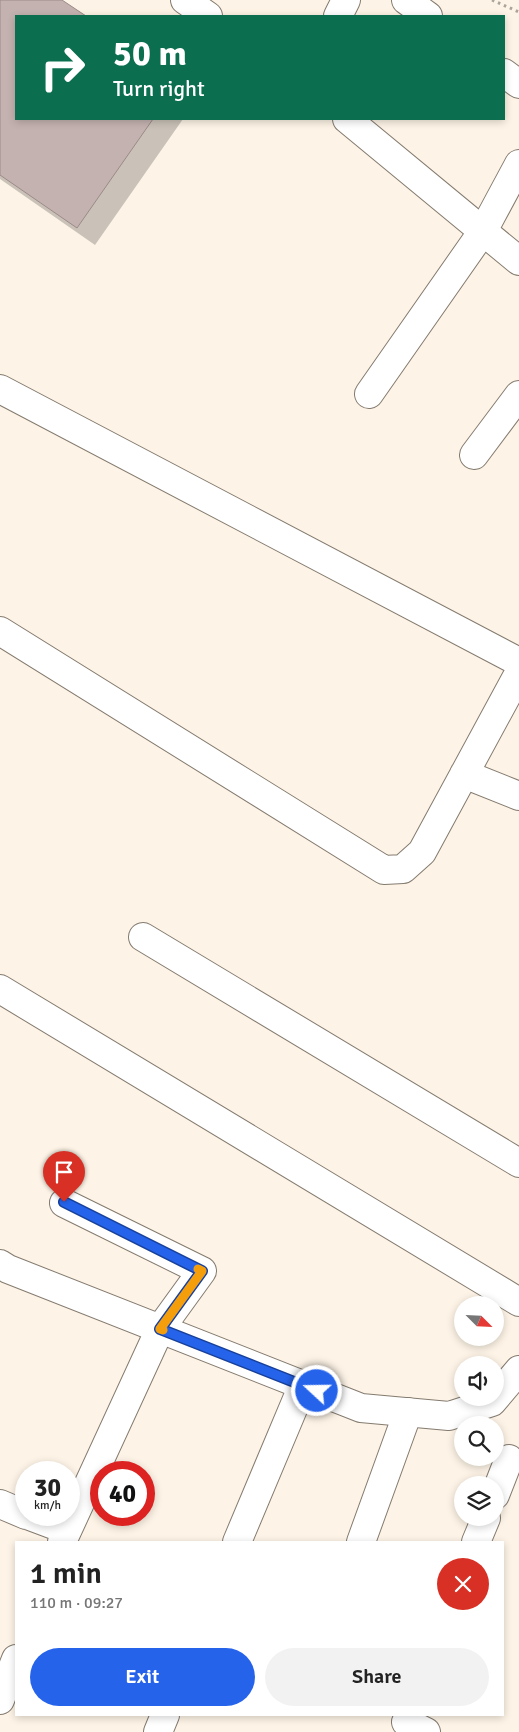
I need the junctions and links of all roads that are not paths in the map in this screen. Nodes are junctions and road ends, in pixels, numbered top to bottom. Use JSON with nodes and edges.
{"nodes":[{"id":1,"x":185,"y":0,"type":"edge"},
{"id":2,"x":346,"y":0,"type":"edge"},
{"id":3,"x":406,"y":0,"type":"edge"},
{"id":4,"x":207,"y":15,"type":"edge"},
{"id":5,"x":338,"y":15,"type":"edge"},
{"id":6,"x":427,"y":15,"type":"edge"},
{"id":7,"x":505,"y":74,"type":"edge"},
{"id":8,"x":519,"y":84,"type":"edge"},
{"id":9,"x":348,"y":120,"type":"edge"},
{"id":10,"x":519,"y":164,"type":"edge"},
{"id":11,"x":483,"y":231,"type":"junction"},
{"id":12,"x":519,"y":262,"type":"edge"},
{"id":13,"x":0,"y":389,"type":"edge"},
{"id":14,"x":369,"y":394,"type":"dead end"},
{"id":15,"x":519,"y":395,"type":"edge"},
{"id":16,"x":474,"y":455,"type":"dead end"},
{"id":17,"x":2,"y":637,"type":"edge"},
{"id":18,"x":519,"y":662,"type":"edge"},
{"id":19,"x":519,"y":673,"type":"edge"},
{"id":20,"x":464,"y":774,"type":"junction"},
{"id":21,"x":519,"y":796,"type":"edge"},
{"id":22,"x":143,"y":937,"type":"dead end"},
{"id":23,"x":0,"y":988,"type":"edge"},
{"id":24,"x":519,"y":1164,"type":"edge"},
{"id":25,"x":64,"y":1202,"type":"dead end"},
{"id":26,"x":0,"y":1264,"type":"edge"},
{"id":27,"x":519,"y":1302,"type":"edge"},
{"id":28,"x":160,"y":1329,"type":"junction"},
{"id":29,"x":519,"y":1370,"type":"edge"},
{"id":30,"x":303,"y":1385,"type":"junction"},
{"id":31,"x":408,"y":1412,"type":"junction"},
{"id":32,"x":465,"y":1416,"type":"edge"},
{"id":33,"x":454,"y":1421,"type":"edge"},
{"id":34,"x":508,"y":1457,"type":"edge"},
{"id":35,"x":502,"y":1476,"type":"edge"},
{"id":36,"x":0,"y":1504,"type":"edge"},
{"id":37,"x":15,"y":1510,"type":"edge"},
{"id":38,"x":47,"y":1526,"type":"edge"},
{"id":39,"x":483,"y":1526,"type":"edge"},
{"id":40,"x":65,"y":1536,"type":"edge"},
{"id":41,"x":237,"y":1541,"type":"edge"},
{"id":42,"x":361,"y":1541,"type":"edge"},
{"id":43,"x":476,"y":1541,"type":"edge"},
{"id":44,"x":15,"y":1662,"type":"edge"},
{"id":45,"x":0,"y":1700,"type":"edge"},
{"id":46,"x":165,"y":1716,"type":"edge"},
{"id":47,"x":158,"y":1732,"type":"edge"}],
"edges":[{"from":1,"to":4,"type":"street"},
{"from":2,"to":5,"type":"street"},
{"from":3,"to":6,"type":"street"},
{"from":7,"to":8,"type":"street"},
{"from":9,"to":11,"type":"street"},
{"from":10,"to":11,"type":"street"},
{"from":11,"to":12,"type":"street"},
{"from":11,"to":14,"type":"street"},
{"from":13,"to":18,"type":"street"},
{"from":15,"to":16,"type":"street"},
{"from":17,"to":20,"type":"street"},
{"from":19,"to":20,"type":"street"},
{"from":20,"to":21,"type":"street"},
{"from":22,"to":24,"type":"street"},
{"from":23,"to":27,"type":"street"},
{"from":25,"to":28,"type":"street"},
{"from":26,"to":28,"type":"street"},
{"from":28,"to":30,"type":"street"},
{"from":28,"to":40,"type":"street"},
{"from":29,"to":32,"type":"street"},
{"from":30,"to":31,"type":"street"},
{"from":30,"to":41,"type":"street"},
{"from":31,"to":33,"type":"street"},
{"from":31,"to":42,"type":"street"},
{"from":34,"to":35,"type":"street"},
{"from":36,"to":37,"type":"street"},
{"from":38,"to":40,"type":"street"},
{"from":39,"to":43,"type":"street"},
{"from":44,"to":45,"type":"street"},
{"from":46,"to":47,"type":"street"}]}
